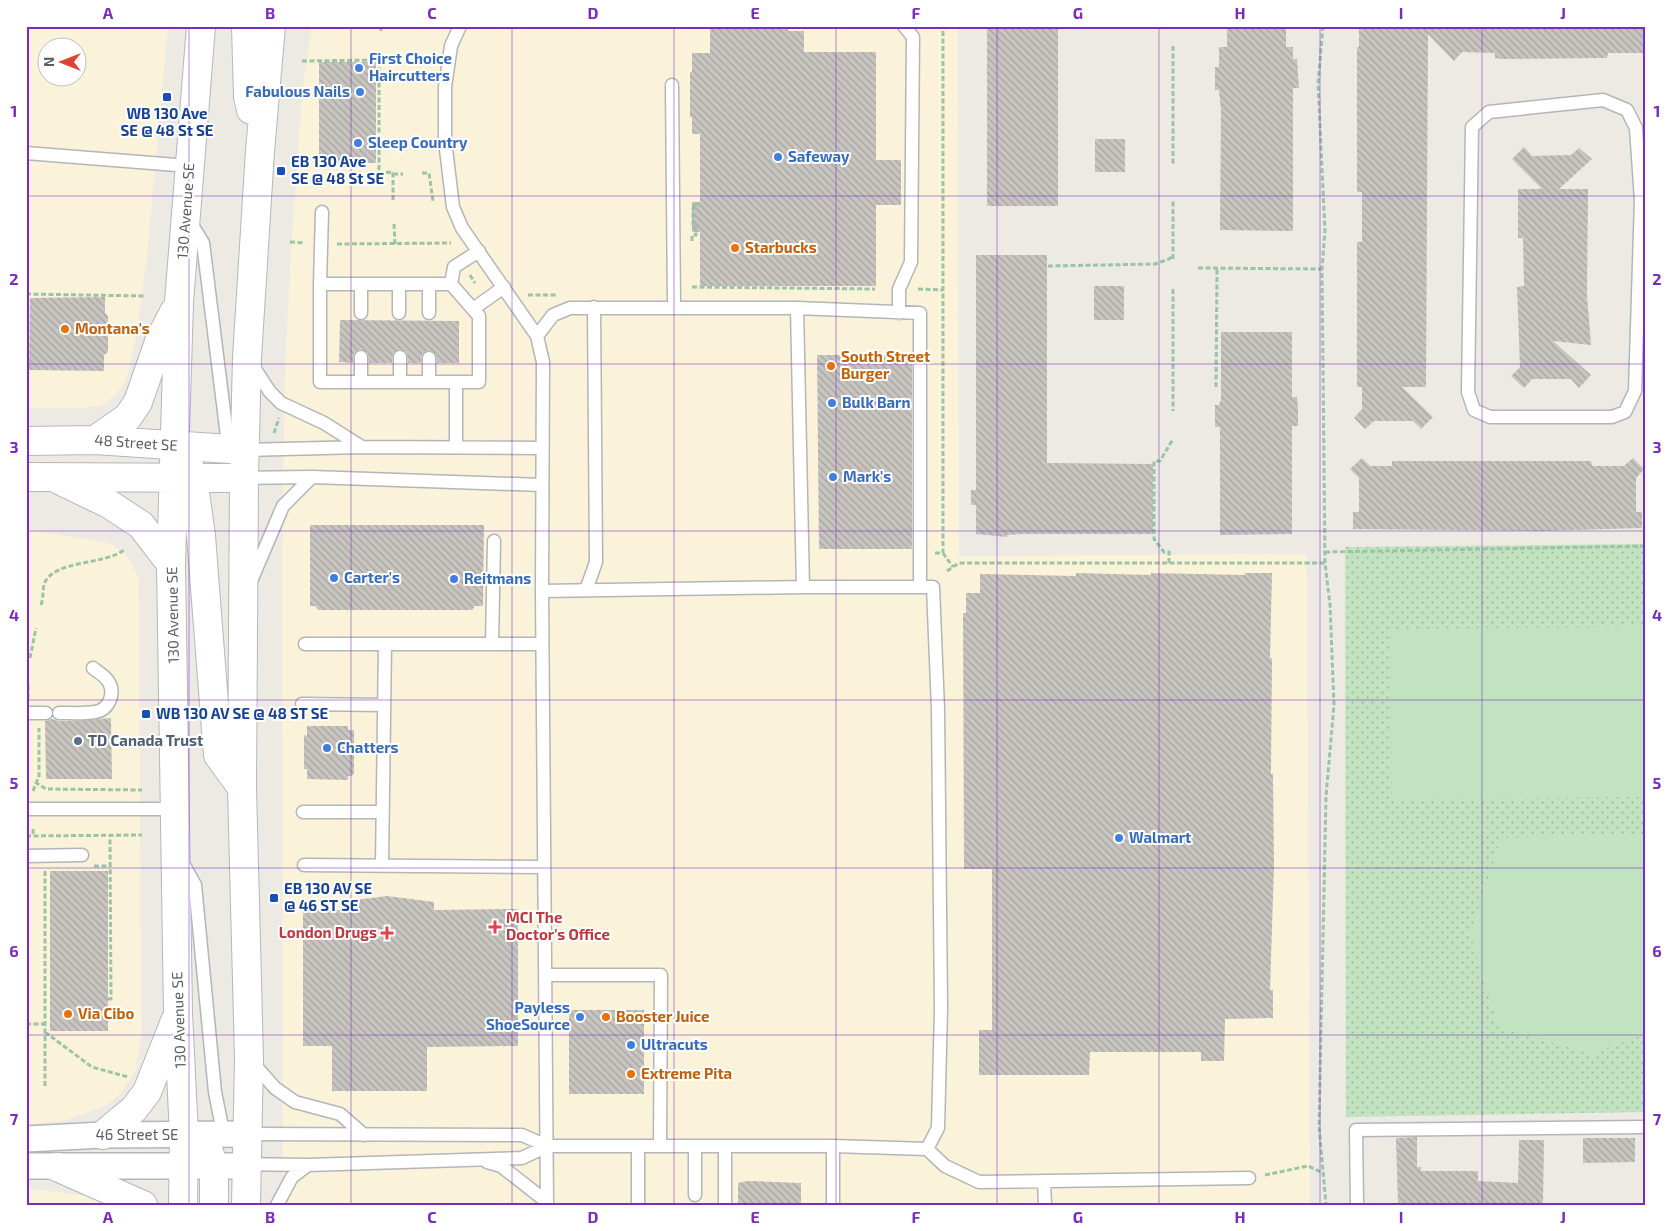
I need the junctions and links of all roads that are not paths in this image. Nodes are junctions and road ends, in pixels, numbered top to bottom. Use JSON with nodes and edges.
{"nodes":[{"id":1,"x":201,"y":26,"type":"edge"},
{"id":2,"x":246,"y":26,"type":"edge"},
{"id":3,"x":271,"y":26,"type":"edge"},
{"id":4,"x":460,"y":26,"type":"edge"},
{"id":5,"x":904,"y":26,"type":"edge"},
{"id":6,"x":672,"y":85,"type":"dead end"},
{"id":7,"x":260,"y":151,"type":"junction"},
{"id":8,"x":26,"y":153,"type":"edge"},
{"id":9,"x":189,"y":166,"type":"junction"},
{"id":10,"x":1643,"y":200,"type":"edge"},
{"id":11,"x":322,"y":212,"type":"dead end"},
{"id":12,"x":186,"y":213,"type":"junction"},
{"id":13,"x":1643,"y":226,"type":"edge"},
{"id":14,"x":479,"y":252,"type":"junction"},
{"id":15,"x":320,"y":284,"type":"junction"},
{"id":16,"x":361,"y":284,"type":"junction"},
{"id":17,"x":399,"y":284,"type":"junction"},
{"id":18,"x":429,"y":284,"type":"junction"},
{"id":19,"x":451,"y":284,"type":"junction"},
{"id":20,"x":504,"y":287,"type":"junction"},
{"id":21,"x":179,"y":302,"type":"junction"},
{"id":22,"x":594,"y":307,"type":"junction"},
{"id":23,"x":674,"y":307,"type":"junction"},
{"id":24,"x":797,"y":308,"type":"junction"},
{"id":25,"x":473,"y":309,"type":"junction"},
{"id":26,"x":361,"y":313,"type":"dead end"},
{"id":27,"x":399,"y":313,"type":"dead end"},
{"id":28,"x":899,"y":313,"type":"junction"},
{"id":29,"x":429,"y":314,"type":"dead end"},
{"id":30,"x":537,"y":336,"type":"junction"},
{"id":31,"x":361,"y":357,"type":"dead end"},
{"id":32,"x":400,"y":357,"type":"dead end"},
{"id":33,"x":247,"y":358,"type":"junction"},
{"id":34,"x":429,"y":358,"type":"dead end"},
{"id":35,"x":361,"y":382,"type":"junction"},
{"id":36,"x":400,"y":382,"type":"junction"},
{"id":37,"x":429,"y":382,"type":"junction"},
{"id":38,"x":456,"y":382,"type":"junction"},
{"id":39,"x":26,"y":440,"type":"edge"},
{"id":40,"x":95,"y":440,"type":"junction"},
{"id":41,"x":174,"y":445,"type":"junction"},
{"id":42,"x":362,"y":447,"type":"junction"},
{"id":43,"x":456,"y":447,"type":"junction"},
{"id":44,"x":542,"y":448,"type":"junction"},
{"id":45,"x":236,"y":449,"type":"junction"},
{"id":46,"x":39,"y":476,"type":"edge"},
{"id":47,"x":312,"y":477,"type":"junction"},
{"id":48,"x":183,"y":478,"type":"junction"},
{"id":49,"x":244,"y":478,"type":"junction"},
{"id":50,"x":542,"y":485,"type":"junction"},
{"id":51,"x":494,"y":541,"type":"dead end"},
{"id":52,"x":171,"y":564,"type":"junction"},
{"id":53,"x":803,"y":587,"type":"junction"},
{"id":54,"x":920,"y":587,"type":"junction"},
{"id":55,"x":586,"y":590,"type":"junction"},
{"id":56,"x":542,"y":591,"type":"junction"},
{"id":57,"x":244,"y":597,"type":"junction"},
{"id":58,"x":305,"y":644,"type":"dead end"},
{"id":59,"x":385,"y":644,"type":"junction"},
{"id":60,"x":492,"y":644,"type":"junction"},
{"id":61,"x":542,"y":644,"type":"junction"},
{"id":62,"x":93,"y":668,"type":"dead end"},
{"id":63,"x":302,"y":704,"type":"dead end"},
{"id":64,"x":384,"y":705,"type":"junction"},
{"id":65,"x":27,"y":710,"type":"edge"},
{"id":66,"x":242,"y":788,"type":"junction"},
{"id":67,"x":26,"y":809,"type":"edge"},
{"id":68,"x":174,"y":810,"type":"junction"},
{"id":69,"x":303,"y":812,"type":"dead end"},
{"id":70,"x":383,"y":812,"type":"junction"},
{"id":71,"x":176,"y":850,"type":"junction"},
{"id":72,"x":26,"y":856,"type":"edge"},
{"id":73,"x":82,"y":856,"type":"dead end"},
{"id":74,"x":304,"y":864,"type":"dead end"},
{"id":75,"x":382,"y":865,"type":"junction"},
{"id":76,"x":544,"y":867,"type":"junction"},
{"id":77,"x":545,"y":975,"type":"junction"},
{"id":78,"x":178,"y":1013,"type":"junction"},
{"id":79,"x":249,"y":1059,"type":"junction"},
{"id":80,"x":1645,"y":1127,"type":"edge"},
{"id":81,"x":235,"y":1134,"type":"junction"},
{"id":82,"x":103,"y":1135,"type":"junction"},
{"id":83,"x":184,"y":1135,"type":"junction"},
{"id":84,"x":364,"y":1135,"type":"junction"},
{"id":85,"x":26,"y":1139,"type":"edge"},
{"id":86,"x":547,"y":1146,"type":"junction"},
{"id":87,"x":638,"y":1146,"type":"junction"},
{"id":88,"x":660,"y":1146,"type":"junction"},
{"id":89,"x":695,"y":1146,"type":"junction"},
{"id":90,"x":725,"y":1146,"type":"junction"},
{"id":91,"x":833,"y":1146,"type":"junction"},
{"id":92,"x":928,"y":1149,"type":"junction"},
{"id":93,"x":477,"y":1158,"type":"junction"},
{"id":94,"x":308,"y":1165,"type":"junction"},
{"id":95,"x":26,"y":1166,"type":"edge"},
{"id":96,"x":57,"y":1166,"type":"junction"},
{"id":97,"x":246,"y":1166,"type":"junction"},
{"id":98,"x":183,"y":1167,"type":"junction"},
{"id":99,"x":214,"y":1167,"type":"junction"},
{"id":100,"x":1249,"y":1178,"type":"road end"},
{"id":101,"x":1044,"y":1181,"type":"junction"},
{"id":102,"x":695,"y":1196,"type":"dead end"},
{"id":103,"x":547,"y":1203,"type":"edge"},
{"id":104,"x":143,"y":1205,"type":"edge"},
{"id":105,"x":183,"y":1205,"type":"edge"},
{"id":106,"x":214,"y":1205,"type":"edge"},
{"id":107,"x":246,"y":1205,"type":"edge"},
{"id":108,"x":277,"y":1205,"type":"edge"},
{"id":109,"x":638,"y":1205,"type":"edge"},
{"id":110,"x":725,"y":1205,"type":"edge"},
{"id":111,"x":832,"y":1205,"type":"edge"},
{"id":112,"x":1045,"y":1205,"type":"edge"},
{"id":113,"x":1357,"y":1205,"type":"edge"}],
"edges":[{"from":1,"to":9,"type":"main road","name":"130 Avenue SE"},
{"from":2,"to":7,"type":"main road"},
{"from":3,"to":7,"type":"main road"},
{"from":4,"to":14,"type":"lane"},
{"from":5,"to":28,"type":"lane"},
{"from":6,"to":23,"type":"lane"},
{"from":7,"to":33,"type":"main road"},
{"from":8,"to":9,"type":"lane"},
{"from":9,"to":12,"type":"main road","name":"130 Avenue SE"},
{"from":10,"to":13,"type":"lane"},
{"from":10,"to":13,"type":"lane"},
{"from":11,"to":15,"type":"lane"},
{"from":12,"to":21,"type":"main road","name":"130 Avenue SE"},
{"from":12,"to":45,"type":"lane"},
{"from":14,"to":19,"type":"lane"},
{"from":14,"to":20,"type":"lane"},
{"from":15,"to":16,"type":"lane"},
{"from":15,"to":35,"type":"lane"},
{"from":16,"to":17,"type":"lane"},
{"from":16,"to":26,"type":"lane"},
{"from":17,"to":18,"type":"lane"},
{"from":17,"to":27,"type":"lane"},
{"from":18,"to":19,"type":"lane"},
{"from":18,"to":29,"type":"lane"},
{"from":19,"to":25,"type":"lane"},
{"from":20,"to":25,"type":"lane"},
{"from":20,"to":30,"type":"lane"},
{"from":21,"to":40,"type":"main road"},
{"from":21,"to":41,"type":"main road","name":"130 Avenue SE"},
{"from":22,"to":23,"type":"lane"},
{"from":22,"to":30,"type":"lane"},
{"from":22,"to":55,"type":"lane"},
{"from":23,"to":24,"type":"lane"},
{"from":24,"to":28,"type":"lane"},
{"from":24,"to":53,"type":"lane"},
{"from":25,"to":38,"type":"lane"},
{"from":28,"to":54,"type":"lane"},
{"from":30,"to":44,"type":"lane"},
{"from":31,"to":35,"type":"lane"},
{"from":32,"to":36,"type":"lane"},
{"from":33,"to":42,"type":"lane"},
{"from":33,"to":45,"type":"main road"},
{"from":34,"to":37,"type":"lane"},
{"from":35,"to":36,"type":"lane"},
{"from":36,"to":37,"type":"lane"},
{"from":37,"to":38,"type":"lane"},
{"from":38,"to":43,"type":"lane"},
{"from":39,"to":40,"type":"main road","name":"48 Street SE"},
{"from":40,"to":41,"type":"main road","name":"48 Street SE"},
{"from":41,"to":45,"type":"main road","name":"48 Street SE"},
{"from":41,"to":48,"type":"main road","name":"130 Avenue SE"},
{"from":42,"to":43,"type":"lane"},
{"from":42,"to":45,"type":"lane"},
{"from":43,"to":44,"type":"lane"},
{"from":44,"to":50,"type":"lane"},
{"from":45,"to":49,"type":"main road"},
{"from":46,"to":48,"type":"main road"},
{"from":46,"to":52,"type":"main road"},
{"from":47,"to":49,"type":"lane"},
{"from":47,"to":50,"type":"lane"},
{"from":47,"to":57,"type":"lane"},
{"from":48,"to":49,"type":"main road"},
{"from":48,"to":52,"type":"main road","name":"130 Avenue SE"},
{"from":48,"to":66,"type":"main road"},
{"from":49,"to":57,"type":"main road"},
{"from":50,"to":56,"type":"lane"},
{"from":51,"to":60,"type":"lane"},
{"from":52,"to":68,"type":"main road","name":"130 Avenue SE"},
{"from":53,"to":54,"type":"lane"},
{"from":53,"to":55,"type":"lane"},
{"from":54,"to":92,"type":"lane"},
{"from":55,"to":56,"type":"lane"},
{"from":56,"to":61,"type":"lane"},
{"from":57,"to":66,"type":"main road"},
{"from":58,"to":59,"type":"lane"},
{"from":59,"to":60,"type":"lane"},
{"from":59,"to":64,"type":"lane"},
{"from":60,"to":61,"type":"lane"},
{"from":61,"to":76,"type":"lane"},
{"from":62,"to":65,"type":"lane"},
{"from":63,"to":64,"type":"lane"},
{"from":64,"to":70,"type":"lane"},
{"from":66,"to":79,"type":"main road"},
{"from":67,"to":68,"type":"lane"},
{"from":68,"to":71,"type":"main road","name":"130 Avenue SE"},
{"from":69,"to":70,"type":"lane"},
{"from":70,"to":75,"type":"lane"},
{"from":71,"to":78,"type":"main road","name":"130 Avenue SE"},
{"from":71,"to":81,"type":"lane"},
{"from":72,"to":73,"type":"lane"},
{"from":74,"to":75,"type":"lane"},
{"from":75,"to":76,"type":"lane"},
{"from":76,"to":77,"type":"lane"},
{"from":77,"to":86,"type":"lane"},
{"from":77,"to":88,"type":"lane"},
{"from":78,"to":82,"type":"main road"},
{"from":78,"to":83,"type":"main road","name":"130 Avenue SE"},
{"from":79,"to":81,"type":"main road"},
{"from":79,"to":84,"type":"lane"},
{"from":80,"to":113,"type":"lane"},
{"from":81,"to":83,"type":"street","name":"46 Street SE"},
{"from":81,"to":84,"type":"lane"},
{"from":81,"to":97,"type":"main road"},
{"from":82,"to":83,"type":"street","name":"46 Street SE"},
{"from":82,"to":85,"type":"street","name":"46 Street SE"},
{"from":83,"to":98,"type":"main road","name":"130 Avenue SE"},
{"from":83,"to":99,"type":"main road"},
{"from":84,"to":86,"type":"lane"},
{"from":86,"to":87,"type":"lane"},
{"from":86,"to":93,"type":"lane"},
{"from":86,"to":103,"type":"lane"},
{"from":87,"to":88,"type":"lane"},
{"from":87,"to":109,"type":"lane"},
{"from":88,"to":89,"type":"lane"},
{"from":89,"to":90,"type":"lane"},
{"from":89,"to":102,"type":"lane"},
{"from":90,"to":91,"type":"lane"},
{"from":90,"to":110,"type":"lane"},
{"from":91,"to":92,"type":"lane"},
{"from":91,"to":111,"type":"lane"},
{"from":92,"to":101,"type":"lane"},
{"from":93,"to":94,"type":"lane"},
{"from":93,"to":103,"type":"lane"},
{"from":94,"to":97,"type":"lane"},
{"from":94,"to":108,"type":"lane"},
{"from":95,"to":96,"type":"street"},
{"from":96,"to":98,"type":"street"},
{"from":96,"to":104,"type":"main road"},
{"from":97,"to":99,"type":"street"},
{"from":97,"to":107,"type":"main road"},
{"from":98,"to":99,"type":"street"},
{"from":98,"to":105,"type":"main road","name":"130 Avenue SE"},
{"from":99,"to":106,"type":"main road"},
{"from":100,"to":101,"type":"lane"},
{"from":101,"to":112,"type":"lane"}]}
